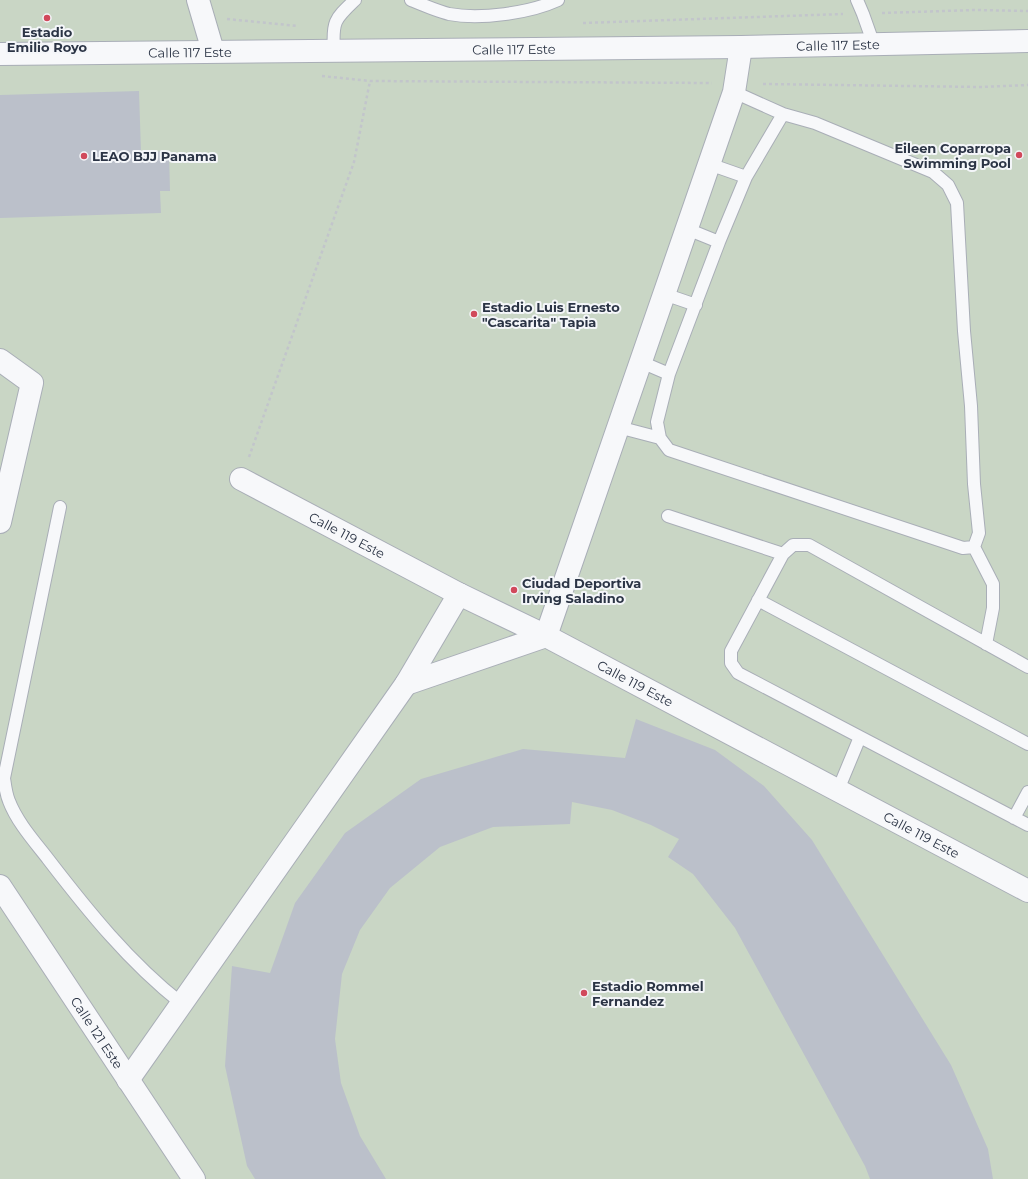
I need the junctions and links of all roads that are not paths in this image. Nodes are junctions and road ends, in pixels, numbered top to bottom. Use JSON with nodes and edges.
{"nodes":[{"id":1,"x":355,"y":0,"type":"edge"},
{"id":2,"x":411,"y":0,"type":"edge"},
{"id":3,"x":558,"y":0,"type":"edge"},
{"id":4,"x":857,"y":0,"type":"edge"},
{"id":5,"x":198,"y":1,"type":"edge"},
{"id":6,"x":333,"y":39,"type":"junction"},
{"id":7,"x":1028,"y":41,"type":"edge"},
{"id":8,"x":874,"y":45,"type":"junction"},
{"id":9,"x":741,"y":47,"type":"junction"},
{"id":10,"x":213,"y":51,"type":"junction"},
{"id":11,"x":0,"y":54,"type":"edge"},
{"id":12,"x":736,"y":87,"type":"junction"},
{"id":13,"x":783,"y":114,"type":"junction"},
{"id":14,"x":709,"y":164,"type":"junction"},
{"id":15,"x":746,"y":177,"type":"junction"},
{"id":16,"x":687,"y":229,"type":"junction"},
{"id":17,"x":719,"y":242,"type":"junction"},
{"id":18,"x":664,"y":294,"type":"junction"},
{"id":19,"x":696,"y":305,"type":"junction"},
{"id":20,"x":0,"y":360,"type":"edge"},
{"id":21,"x":641,"y":362,"type":"junction"},
{"id":22,"x":670,"y":374,"type":"junction"},
{"id":23,"x":618,"y":428,"type":"junction"},
{"id":24,"x":660,"y":438,"type":"junction"},
{"id":25,"x":241,"y":479,"type":"road end"},
{"id":26,"x":60,"y":507,"type":"dead end"},
{"id":27,"x":668,"y":516,"type":"dead end"},
{"id":28,"x":0,"y":522,"type":"edge"},
{"id":29,"x":974,"y":547,"type":"junction"},
{"id":30,"x":783,"y":554,"type":"junction"},
{"id":31,"x":459,"y":594,"type":"junction"},
{"id":32,"x":758,"y":600,"type":"junction"},
{"id":33,"x":546,"y":636,"type":"junction"},
{"id":34,"x":986,"y":644,"type":"junction"},
{"id":35,"x":1028,"y":667,"type":"edge"},
{"id":36,"x":406,"y":684,"type":"junction"},
{"id":37,"x":860,"y":737,"type":"junction"},
{"id":38,"x":1028,"y":744,"type":"edge"},
{"id":39,"x":838,"y":790,"type":"junction"},
{"id":40,"x":1028,"y":792,"type":"edge"},
{"id":41,"x":1014,"y":818,"type":"junction"},
{"id":42,"x":1028,"y":825,"type":"edge"},
{"id":43,"x":0,"y":886,"type":"edge"},
{"id":44,"x":1028,"y":891,"type":"edge"},
{"id":45,"x":181,"y":1003,"type":"junction"},
{"id":46,"x":128,"y":1080,"type":"junction"},
{"id":47,"x":194,"y":1179,"type":"edge"}],
"edges":[{"from":1,"to":6,"type":"lane"},
{"from":2,"to":3,"type":"lane"},
{"from":4,"to":8,"type":"lane"},
{"from":5,"to":10,"type":"street"},
{"from":6,"to":9,"type":"street","name":"Calle 117 Este"},
{"from":6,"to":10,"type":"street","name":"Calle 117 Este"},
{"from":7,"to":8,"type":"street","name":"Calle 117 Este"},
{"from":8,"to":9,"type":"street","name":"Calle 117 Este"},
{"from":9,"to":12,"type":"street"},
{"from":10,"to":11,"type":"street","name":"Calle 117 Este"},
{"from":12,"to":13,"type":"lane"},
{"from":12,"to":14,"type":"street"},
{"from":13,"to":15,"type":"lane"},
{"from":13,"to":29,"type":"lane"},
{"from":14,"to":15,"type":"lane"},
{"from":14,"to":16,"type":"street"},
{"from":15,"to":17,"type":"lane"},
{"from":16,"to":17,"type":"lane"},
{"from":16,"to":18,"type":"street"},
{"from":17,"to":19,"type":"lane"},
{"from":18,"to":19,"type":"lane"},
{"from":18,"to":21,"type":"street"},
{"from":19,"to":22,"type":"lane"},
{"from":20,"to":28,"type":"street"},
{"from":21,"to":22,"type":"lane"},
{"from":21,"to":23,"type":"street"},
{"from":22,"to":24,"type":"lane"},
{"from":23,"to":24,"type":"lane"},
{"from":23,"to":33,"type":"street"},
{"from":24,"to":29,"type":"lane"},
{"from":25,"to":31,"type":"street","name":"Calle 119 Este"},
{"from":26,"to":45,"type":"lane"},
{"from":27,"to":30,"type":"lane"},
{"from":29,"to":34,"type":"lane"},
{"from":30,"to":32,"type":"lane"},
{"from":30,"to":34,"type":"lane"},
{"from":31,"to":33,"type":"street","name":"Calle 119 Este"},
{"from":31,"to":36,"type":"street"},
{"from":32,"to":37,"type":"lane"},
{"from":32,"to":38,"type":"lane"},
{"from":33,"to":36,"type":"street"},
{"from":33,"to":39,"type":"street","name":"Calle 119 Este"},
{"from":34,"to":35,"type":"lane"},
{"from":36,"to":45,"type":"street"},
{"from":37,"to":39,"type":"lane"},
{"from":37,"to":41,"type":"lane"},
{"from":39,"to":44,"type":"street","name":"Calle 119 Este"},
{"from":40,"to":41,"type":"lane"},
{"from":41,"to":42,"type":"lane"},
{"from":43,"to":46,"type":"street","name":"Calle 121 Este"},
{"from":45,"to":46,"type":"street"},
{"from":46,"to":47,"type":"street","name":"Calle 121 Este"}]}
